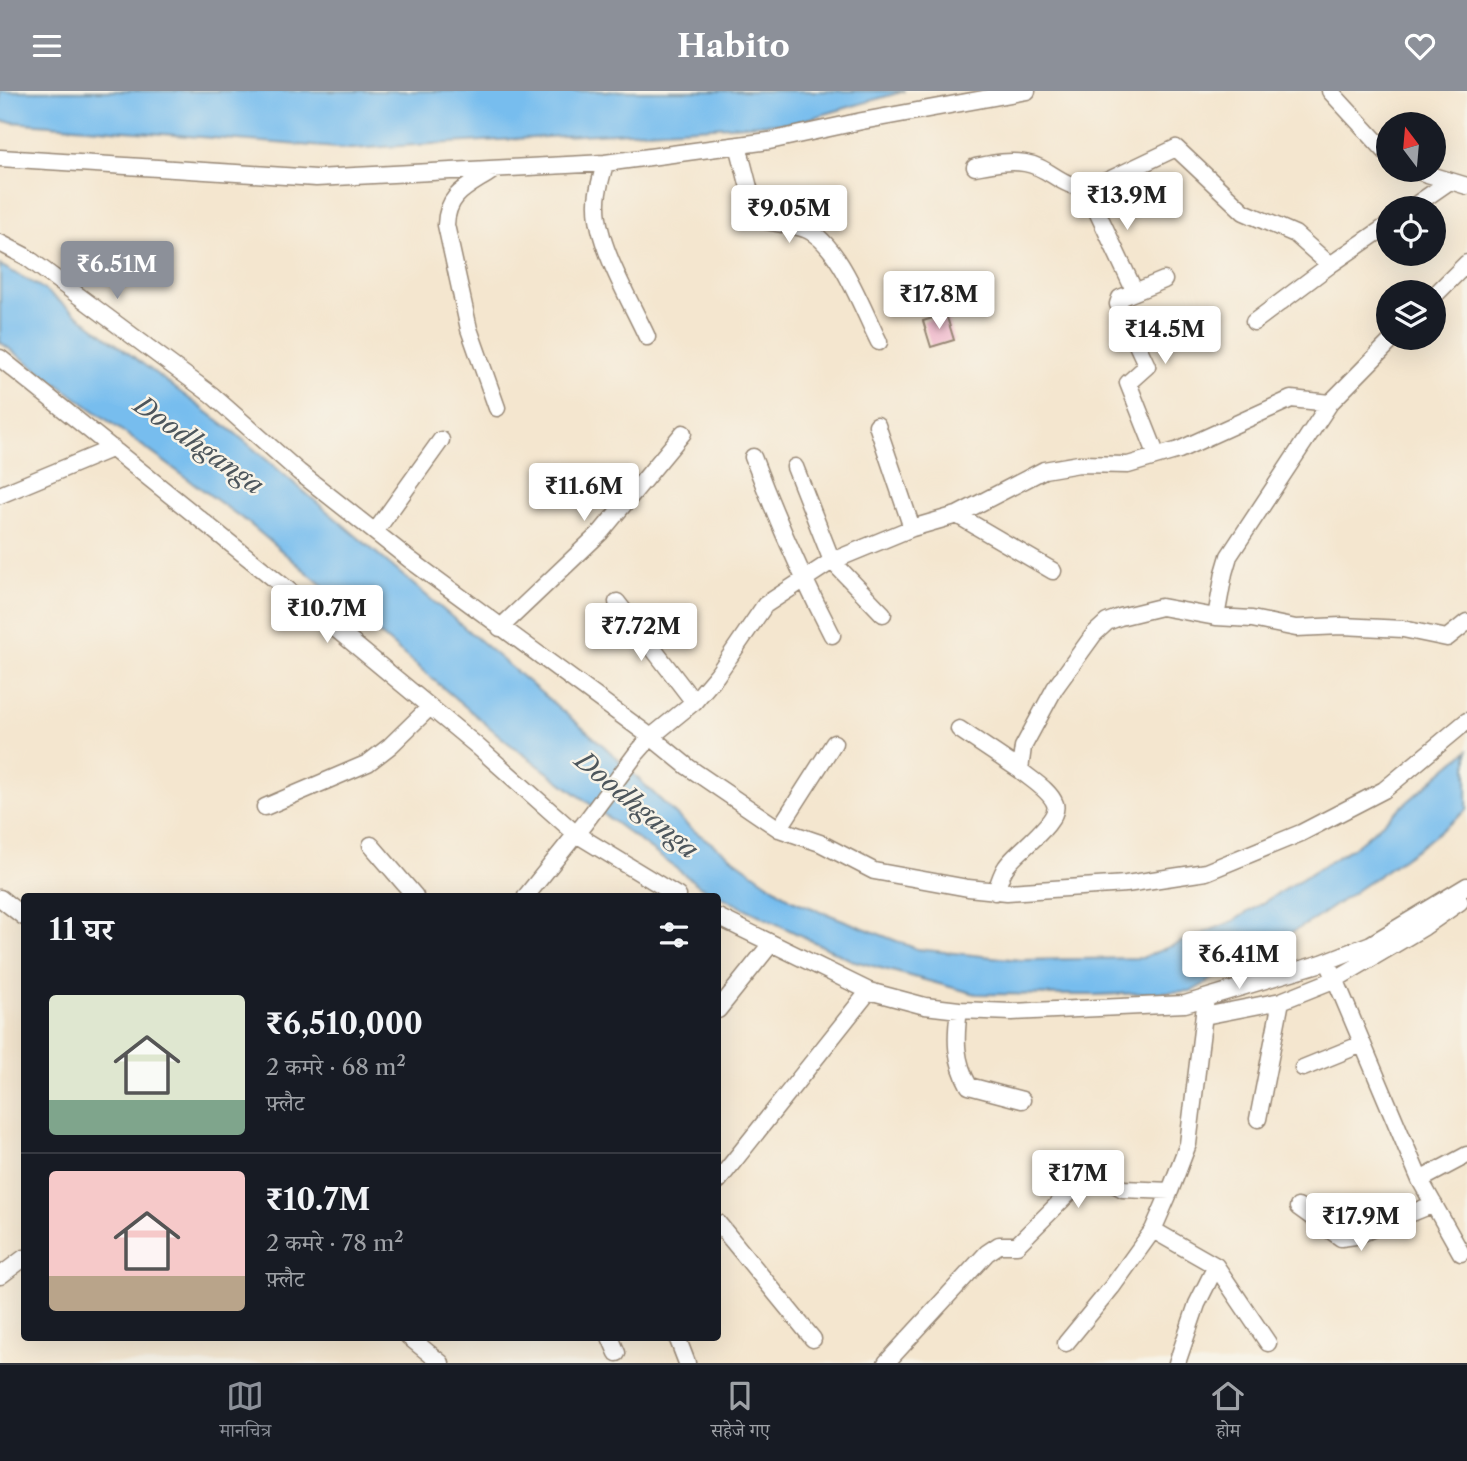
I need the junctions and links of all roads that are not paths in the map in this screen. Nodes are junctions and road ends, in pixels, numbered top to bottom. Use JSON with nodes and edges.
{"nodes":[{"id":1,"x":1027,"y":91,"type":"edge"},
{"id":2,"x":1330,"y":91,"type":"edge"},
{"id":3,"x":1376,"y":141,"type":"edge"},
{"id":4,"x":738,"y":145,"type":"junction"},
{"id":5,"x":0,"y":158,"type":"edge"},
{"id":6,"x":605,"y":163,"type":"junction"},
{"id":7,"x":975,"y":167,"type":"dead end"},
{"id":8,"x":495,"y":169,"type":"junction"},
{"id":9,"x":1446,"y":180,"type":"edge"},
{"id":10,"x":1450,"y":181,"type":"junction"},
{"id":11,"x":1467,"y":186,"type":"edge"},
{"id":12,"x":1086,"y":188,"type":"junction"},
{"id":13,"x":1428,"y":196,"type":"edge"},
{"id":14,"x":1376,"y":233,"type":"edge"},
{"id":15,"x":0,"y":243,"type":"edge"},
{"id":16,"x":1467,"y":263,"type":"edge"},
{"id":17,"x":1330,"y":265,"type":"junction"},
{"id":18,"x":1164,"y":280,"type":"dead end"},
{"id":19,"x":1446,"y":284,"type":"edge"},
{"id":20,"x":1135,"y":292,"type":"junction"},
{"id":21,"x":1254,"y":322,"type":"dead end"},
{"id":22,"x":647,"y":337,"type":"dead end"},
{"id":23,"x":879,"y":342,"type":"dead end"},
{"id":24,"x":1382,"y":350,"type":"edge"},
{"id":25,"x":0,"y":358,"type":"edge"},
{"id":26,"x":1330,"y":403,"type":"junction"},
{"id":27,"x":497,"y":408,"type":"dead end"},
{"id":28,"x":877,"y":425,"type":"dead end"},
{"id":29,"x":683,"y":433,"type":"dead end"},
{"id":30,"x":440,"y":440,"type":"dead end"},
{"id":31,"x":113,"y":448,"type":"junction"},
{"id":32,"x":1157,"y":456,"type":"junction"},
{"id":33,"x":753,"y":457,"type":"dead end"},
{"id":34,"x":795,"y":467,"type":"dead end"},
{"id":35,"x":0,"y":495,"type":"edge"},
{"id":36,"x":957,"y":515,"type":"junction"},
{"id":37,"x":912,"y":528,"type":"junction"},
{"id":38,"x":375,"y":533,"type":"junction"},
{"id":39,"x":832,"y":561,"type":"junction"},
{"id":40,"x":1053,"y":571,"type":"dead end"},
{"id":41,"x":803,"y":579,"type":"junction"},
{"id":42,"x":617,"y":603,"type":"dead end"},
{"id":43,"x":883,"y":614,"type":"dead end"},
{"id":44,"x":1216,"y":617,"type":"junction"},
{"id":45,"x":1467,"y":622,"type":"edge"},
{"id":46,"x":500,"y":628,"type":"junction"},
{"id":47,"x":832,"y":635,"type":"dead end"},
{"id":48,"x":694,"y":702,"type":"junction"},
{"id":49,"x":430,"y":707,"type":"junction"},
{"id":50,"x":1467,"y":721,"type":"edge"},
{"id":51,"x":959,"y":729,"type":"dead end"},
{"id":52,"x":651,"y":737,"type":"junction"},
{"id":53,"x":834,"y":743,"type":"dead end"},
{"id":54,"x":1020,"y":769,"type":"junction"},
{"id":55,"x":265,"y":807,"type":"dead end"},
{"id":56,"x":580,"y":829,"type":"junction"},
{"id":57,"x":779,"y":829,"type":"junction"},
{"id":58,"x":371,"y":845,"type":"dead end"},
{"id":59,"x":1467,"y":886,"type":"edge"},
{"id":60,"x":995,"y":892,"type":"junction"},
{"id":61,"x":412,"y":893,"type":"edge"},
{"id":62,"x":528,"y":893,"type":"edge"},
{"id":63,"x":674,"y":893,"type":"edge"},
{"id":64,"x":1467,"y":896,"type":"edge"},
{"id":65,"x":0,"y":898,"type":"edge"},
{"id":66,"x":21,"y":915,"type":"edge"},
{"id":67,"x":721,"y":919,"type":"edge"},
{"id":68,"x":771,"y":945,"type":"junction"},
{"id":69,"x":1327,"y":961,"type":"junction"},
{"id":70,"x":1336,"y":979,"type":"junction"},
{"id":71,"x":869,"y":991,"type":"junction"},
{"id":72,"x":1206,"y":998,"type":"junction"},
{"id":73,"x":1281,"y":1001,"type":"junction"},
{"id":74,"x":721,"y":1006,"type":"edge"},
{"id":75,"x":959,"y":1010,"type":"junction"},
{"id":76,"x":1204,"y":1016,"type":"junction"},
{"id":77,"x":1362,"y":1044,"type":"junction"},
{"id":78,"x":1303,"y":1068,"type":"dead end"},
{"id":79,"x":1023,"y":1100,"type":"dead end"},
{"id":80,"x":1258,"y":1119,"type":"dead end"},
{"id":81,"x":1467,"y":1155,"type":"edge"},
{"id":82,"x":721,"y":1177,"type":"edge"},
{"id":83,"x":1420,"y":1180,"type":"junction"},
{"id":84,"x":1170,"y":1191,"type":"junction"},
{"id":85,"x":1434,"y":1205,"type":"junction"},
{"id":86,"x":1298,"y":1207,"type":"dead end"},
{"id":87,"x":721,"y":1227,"type":"edge"},
{"id":88,"x":1153,"y":1230,"type":"junction"},
{"id":89,"x":1461,"y":1253,"type":"dead end"},
{"id":90,"x":21,"y":1260,"type":"edge"},
{"id":91,"x":1216,"y":1266,"type":"junction"},
{"id":92,"x":0,"y":1276,"type":"edge"},
{"id":93,"x":813,"y":1339,"type":"dead end"},
{"id":94,"x":414,"y":1341,"type":"edge"},
{"id":95,"x":612,"y":1341,"type":"edge"},
{"id":96,"x":679,"y":1341,"type":"edge"},
{"id":97,"x":1066,"y":1343,"type":"dead end"},
{"id":98,"x":1268,"y":1343,"type":"dead end"},
{"id":99,"x":617,"y":1353,"type":"dead end"},
{"id":100,"x":441,"y":1363,"type":"edge"},
{"id":101,"x":687,"y":1363,"type":"edge"},
{"id":102,"x":886,"y":1363,"type":"edge"},
{"id":103,"x":1177,"y":1363,"type":"edge"}],
"edges":[{"from":1,"to":4,"type":"street"},
{"from":2,"to":3,"type":"street"},
{"from":4,"to":6,"type":"street"},
{"from":4,"to":23,"type":"street"},
{"from":5,"to":8,"type":"street"},
{"from":6,"to":8,"type":"street"},
{"from":6,"to":22,"type":"street"},
{"from":7,"to":12,"type":"street"},
{"from":8,"to":27,"type":"street"},
{"from":9,"to":10,"type":"street"},
{"from":10,"to":11,"type":"street"},
{"from":10,"to":13,"type":"street"},
{"from":12,"to":17,"type":"street"},
{"from":12,"to":20,"type":"street"},
{"from":14,"to":17,"type":"street"},
{"from":15,"to":38,"type":"street"},
{"from":16,"to":19,"type":"street"},
{"from":17,"to":21,"type":"street"},
{"from":18,"to":20,"type":"street"},
{"from":20,"to":32,"type":"street"},
{"from":24,"to":26,"type":"street"},
{"from":25,"to":31,"type":"street"},
{"from":26,"to":32,"type":"street"},
{"from":26,"to":44,"type":"street"},
{"from":28,"to":37,"type":"street"},
{"from":29,"to":46,"type":"street"},
{"from":30,"to":38,"type":"street"},
{"from":31,"to":35,"type":"street"},
{"from":31,"to":49,"type":"street"},
{"from":32,"to":36,"type":"street"},
{"from":33,"to":41,"type":"street"},
{"from":34,"to":39,"type":"street"},
{"from":36,"to":37,"type":"street"},
{"from":36,"to":40,"type":"street"},
{"from":37,"to":39,"type":"street"},
{"from":38,"to":46,"type":"street"},
{"from":39,"to":41,"type":"street"},
{"from":39,"to":43,"type":"street"},
{"from":41,"to":47,"type":"street"},
{"from":41,"to":48,"type":"street"},
{"from":42,"to":48,"type":"street"},
{"from":44,"to":45,"type":"street"},
{"from":44,"to":54,"type":"street"},
{"from":46,"to":52,"type":"street"},
{"from":48,"to":52,"type":"street"},
{"from":49,"to":55,"type":"street"},
{"from":49,"to":56,"type":"street"},
{"from":50,"to":60,"type":"street"},
{"from":51,"to":54,"type":"street"},
{"from":52,"to":56,"type":"street"},
{"from":52,"to":57,"type":"street"},
{"from":53,"to":57,"type":"street"},
{"from":54,"to":60,"type":"street"},
{"from":56,"to":62,"type":"street"},
{"from":56,"to":63,"type":"street"},
{"from":57,"to":60,"type":"street"},
{"from":58,"to":61,"type":"street"},
{"from":59,"to":69,"type":"street"},
{"from":64,"to":70,"type":"street"},
{"from":65,"to":66,"type":"street"},
{"from":67,"to":68,"type":"street"},
{"from":68,"to":71,"type":"street"},
{"from":68,"to":74,"type":"street"},
{"from":69,"to":70,"type":"street"},
{"from":69,"to":72,"type":"street"},
{"from":70,"to":73,"type":"street"},
{"from":70,"to":77,"type":"street"},
{"from":71,"to":75,"type":"street"},
{"from":71,"to":82,"type":"street"},
{"from":72,"to":75,"type":"street"},
{"from":72,"to":76,"type":"street"},
{"from":73,"to":76,"type":"street"},
{"from":73,"to":80,"type":"street"},
{"from":75,"to":79,"type":"street"},
{"from":76,"to":84,"type":"street"},
{"from":77,"to":78,"type":"street"},
{"from":77,"to":83,"type":"street"},
{"from":81,"to":83,"type":"street"},
{"from":83,"to":85,"type":"street"},
{"from":84,"to":88,"type":"street"},
{"from":84,"to":102,"type":"street"},
{"from":85,"to":86,"type":"street"},
{"from":85,"to":89,"type":"street"},
{"from":87,"to":93,"type":"street"},
{"from":88,"to":91,"type":"street"},
{"from":88,"to":97,"type":"street"},
{"from":90,"to":92,"type":"street"},
{"from":91,"to":98,"type":"street"},
{"from":91,"to":103,"type":"street"},
{"from":94,"to":100,"type":"street"},
{"from":95,"to":99,"type":"street"},
{"from":96,"to":101,"type":"street"}]}
